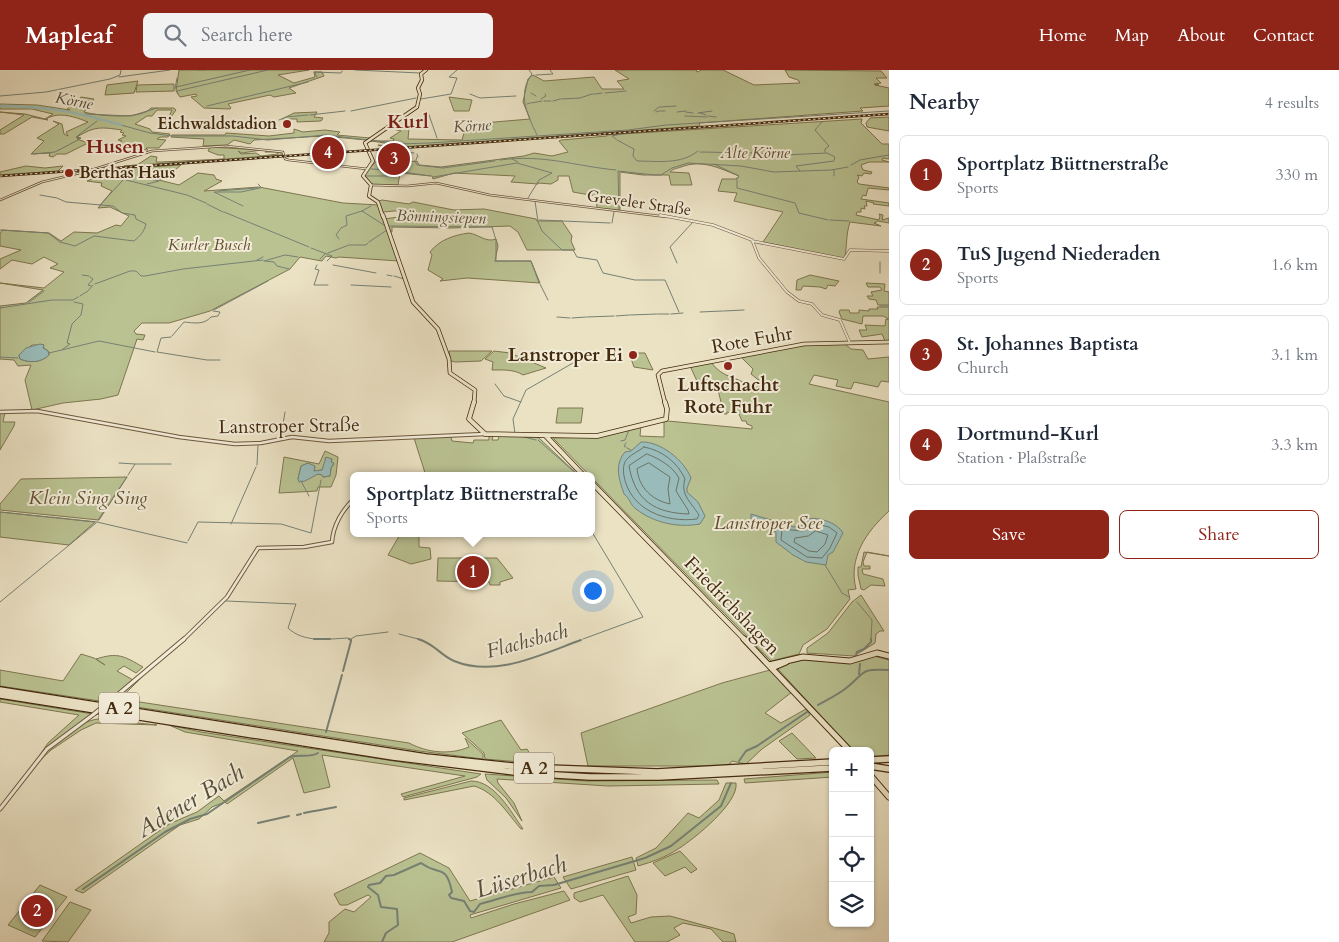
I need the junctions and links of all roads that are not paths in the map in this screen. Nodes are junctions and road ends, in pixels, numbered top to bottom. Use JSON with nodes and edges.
{"nodes":[{"id":1,"x":426,"y":70,"type":"edge"},
{"id":2,"x":367,"y":169,"type":"junction"},
{"id":3,"x":372,"y":184,"type":"junction"},
{"id":4,"x":0,"y":200,"type":"edge"},
{"id":5,"x":752,"y":241,"type":"junction"},
{"id":6,"x":889,"y":251,"type":"edge"},
{"id":7,"x":889,"y":342,"type":"edge"},
{"id":8,"x":850,"y":343,"type":"junction"},
{"id":9,"x":660,"y":372,"type":"joint"},
{"id":10,"x":0,"y":412,"type":"edge"},
{"id":11,"x":485,"y":434,"type":"junction"},
{"id":12,"x":546,"y":436,"type":"junction"},
{"id":13,"x":580,"y":472,"type":"edge"},
{"id":14,"x":595,"y":487,"type":"edge"},
{"id":15,"x":350,"y":503,"type":"edge"},
{"id":16,"x":889,"y":657,"type":"edge"},
{"id":17,"x":770,"y":667,"type":"junction"},
{"id":18,"x":0,"y":690,"type":"edge"},
{"id":19,"x":0,"y":695,"type":"edge"},
{"id":20,"x":846,"y":747,"type":"edge"},
{"id":21,"x":889,"y":759,"type":"edge"},
{"id":22,"x":874,"y":760,"type":"edge"},
{"id":23,"x":829,"y":762,"type":"edge"},
{"id":24,"x":889,"y":765,"type":"edge"},
{"id":25,"x":874,"y":766,"type":"edge"},
{"id":26,"x":874,"y":767,"type":"edge"},
{"id":27,"x":829,"y":768,"type":"edge"},
{"id":28,"x":889,"y":769,"type":"edge"},
{"id":29,"x":874,"y":780,"type":"edge"},
{"id":30,"x":889,"y":797,"type":"edge"},
{"id":31,"x":0,"y":809,"type":"edge"}],
"edges":[{"from":1,"to":2,"type":"main road"},
{"from":2,"to":3,"type":"main road"},
{"from":2,"to":4,"type":"street"},
{"from":3,"to":5,"type":"street","name":"Greveler Straße"},
{"from":3,"to":11,"type":"main road"},
{"from":5,"to":6,"type":"street","name":"Greveler Straße"},
{"from":5,"to":8,"type":"street"},
{"from":7,"to":8,"type":"main road","name":"Rote Fuhr"},
{"from":8,"to":9,"type":"main road","name":"Rote Fuhr"},
{"from":9,"to":12,"type":"main road","name":"Lanstroper Straße"},
{"from":10,"to":11,"type":"street","name":"Lanstroper Straße"},
{"from":11,"to":12,"type":"main road","name":"Lanstroper Straße"},
{"from":12,"to":13,"type":"main road"},
{"from":14,"to":17,"type":"main road","name":"Friedrichshagen"},
{"from":15,"to":31,"type":"street","bridge":true},
{"from":16,"to":17,"type":"main road"},
{"from":17,"to":20,"type":"main road","name":"Friedrichshagen"},
{"from":18,"to":23,"type":"highway","number":"A 2"},
{"from":19,"to":27,"type":"highway","number":"A 2"},
{"from":21,"to":22,"type":"highway"},
{"from":24,"to":25,"type":"highway"},
{"from":26,"to":28,"type":"highway"},
{"from":29,"to":30,"type":"main road"}]}
